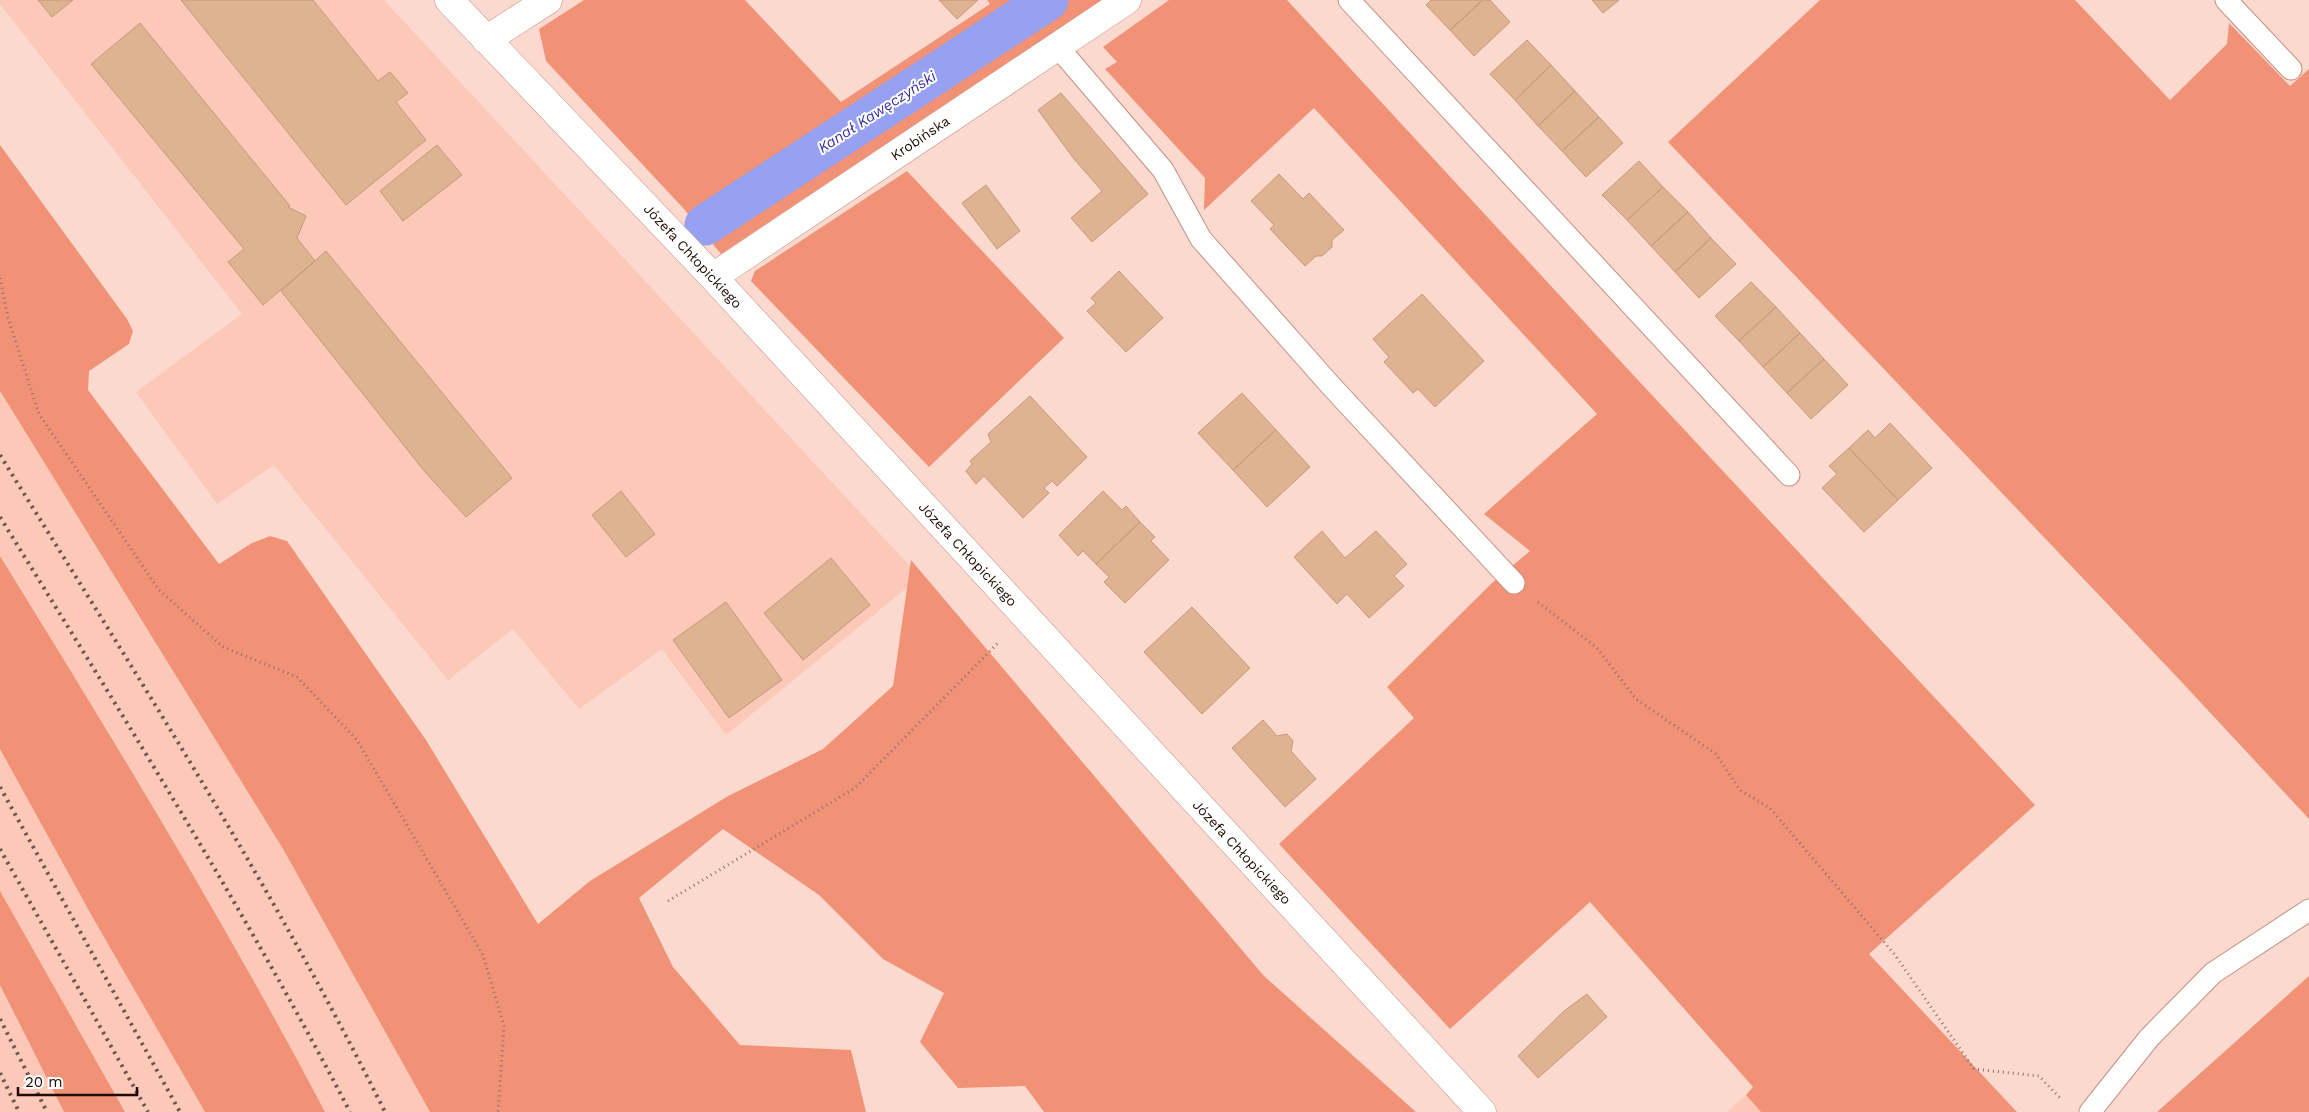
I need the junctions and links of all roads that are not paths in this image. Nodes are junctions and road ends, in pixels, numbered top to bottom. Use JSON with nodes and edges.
{"nodes":[{"id":1,"x":449,"y":0,"type":"edge"},
{"id":2,"x":548,"y":0,"type":"edge"},
{"id":3,"x":1127,"y":0,"type":"edge"},
{"id":4,"x":1348,"y":0,"type":"edge"},
{"id":5,"x":2226,"y":0,"type":"edge"},
{"id":6,"x":486,"y":40,"type":"junction"},
{"id":7,"x":1057,"y":46,"type":"junction"},
{"id":8,"x":2291,"y":69,"type":"dead end"},
{"id":9,"x":713,"y":277,"type":"junction"},
{"id":10,"x":1789,"y":475,"type":"dead end"},
{"id":11,"x":1514,"y":583,"type":"road end"},
{"id":12,"x":2309,"y":910,"type":"edge"},
{"id":13,"x":1482,"y":1112,"type":"edge"},
{"id":14,"x":2090,"y":1112,"type":"edge"}],
"edges":[{"from":1,"to":6,"type":"street","name":"Józefa Chłopickiego"},
{"from":2,"to":6,"type":"street"},
{"from":3,"to":7,"type":"street","name":"Krobińska"},
{"from":4,"to":10,"type":"lane"},
{"from":5,"to":8,"type":"lane"},
{"from":6,"to":9,"type":"street","name":"Józefa Chłopickiego"},
{"from":7,"to":9,"type":"street","name":"Krobińska"},
{"from":7,"to":11,"type":"lane"},
{"from":9,"to":13,"type":"street","name":"Józefa Chłopickiego"},
{"from":12,"to":14,"type":"lane"}]}
